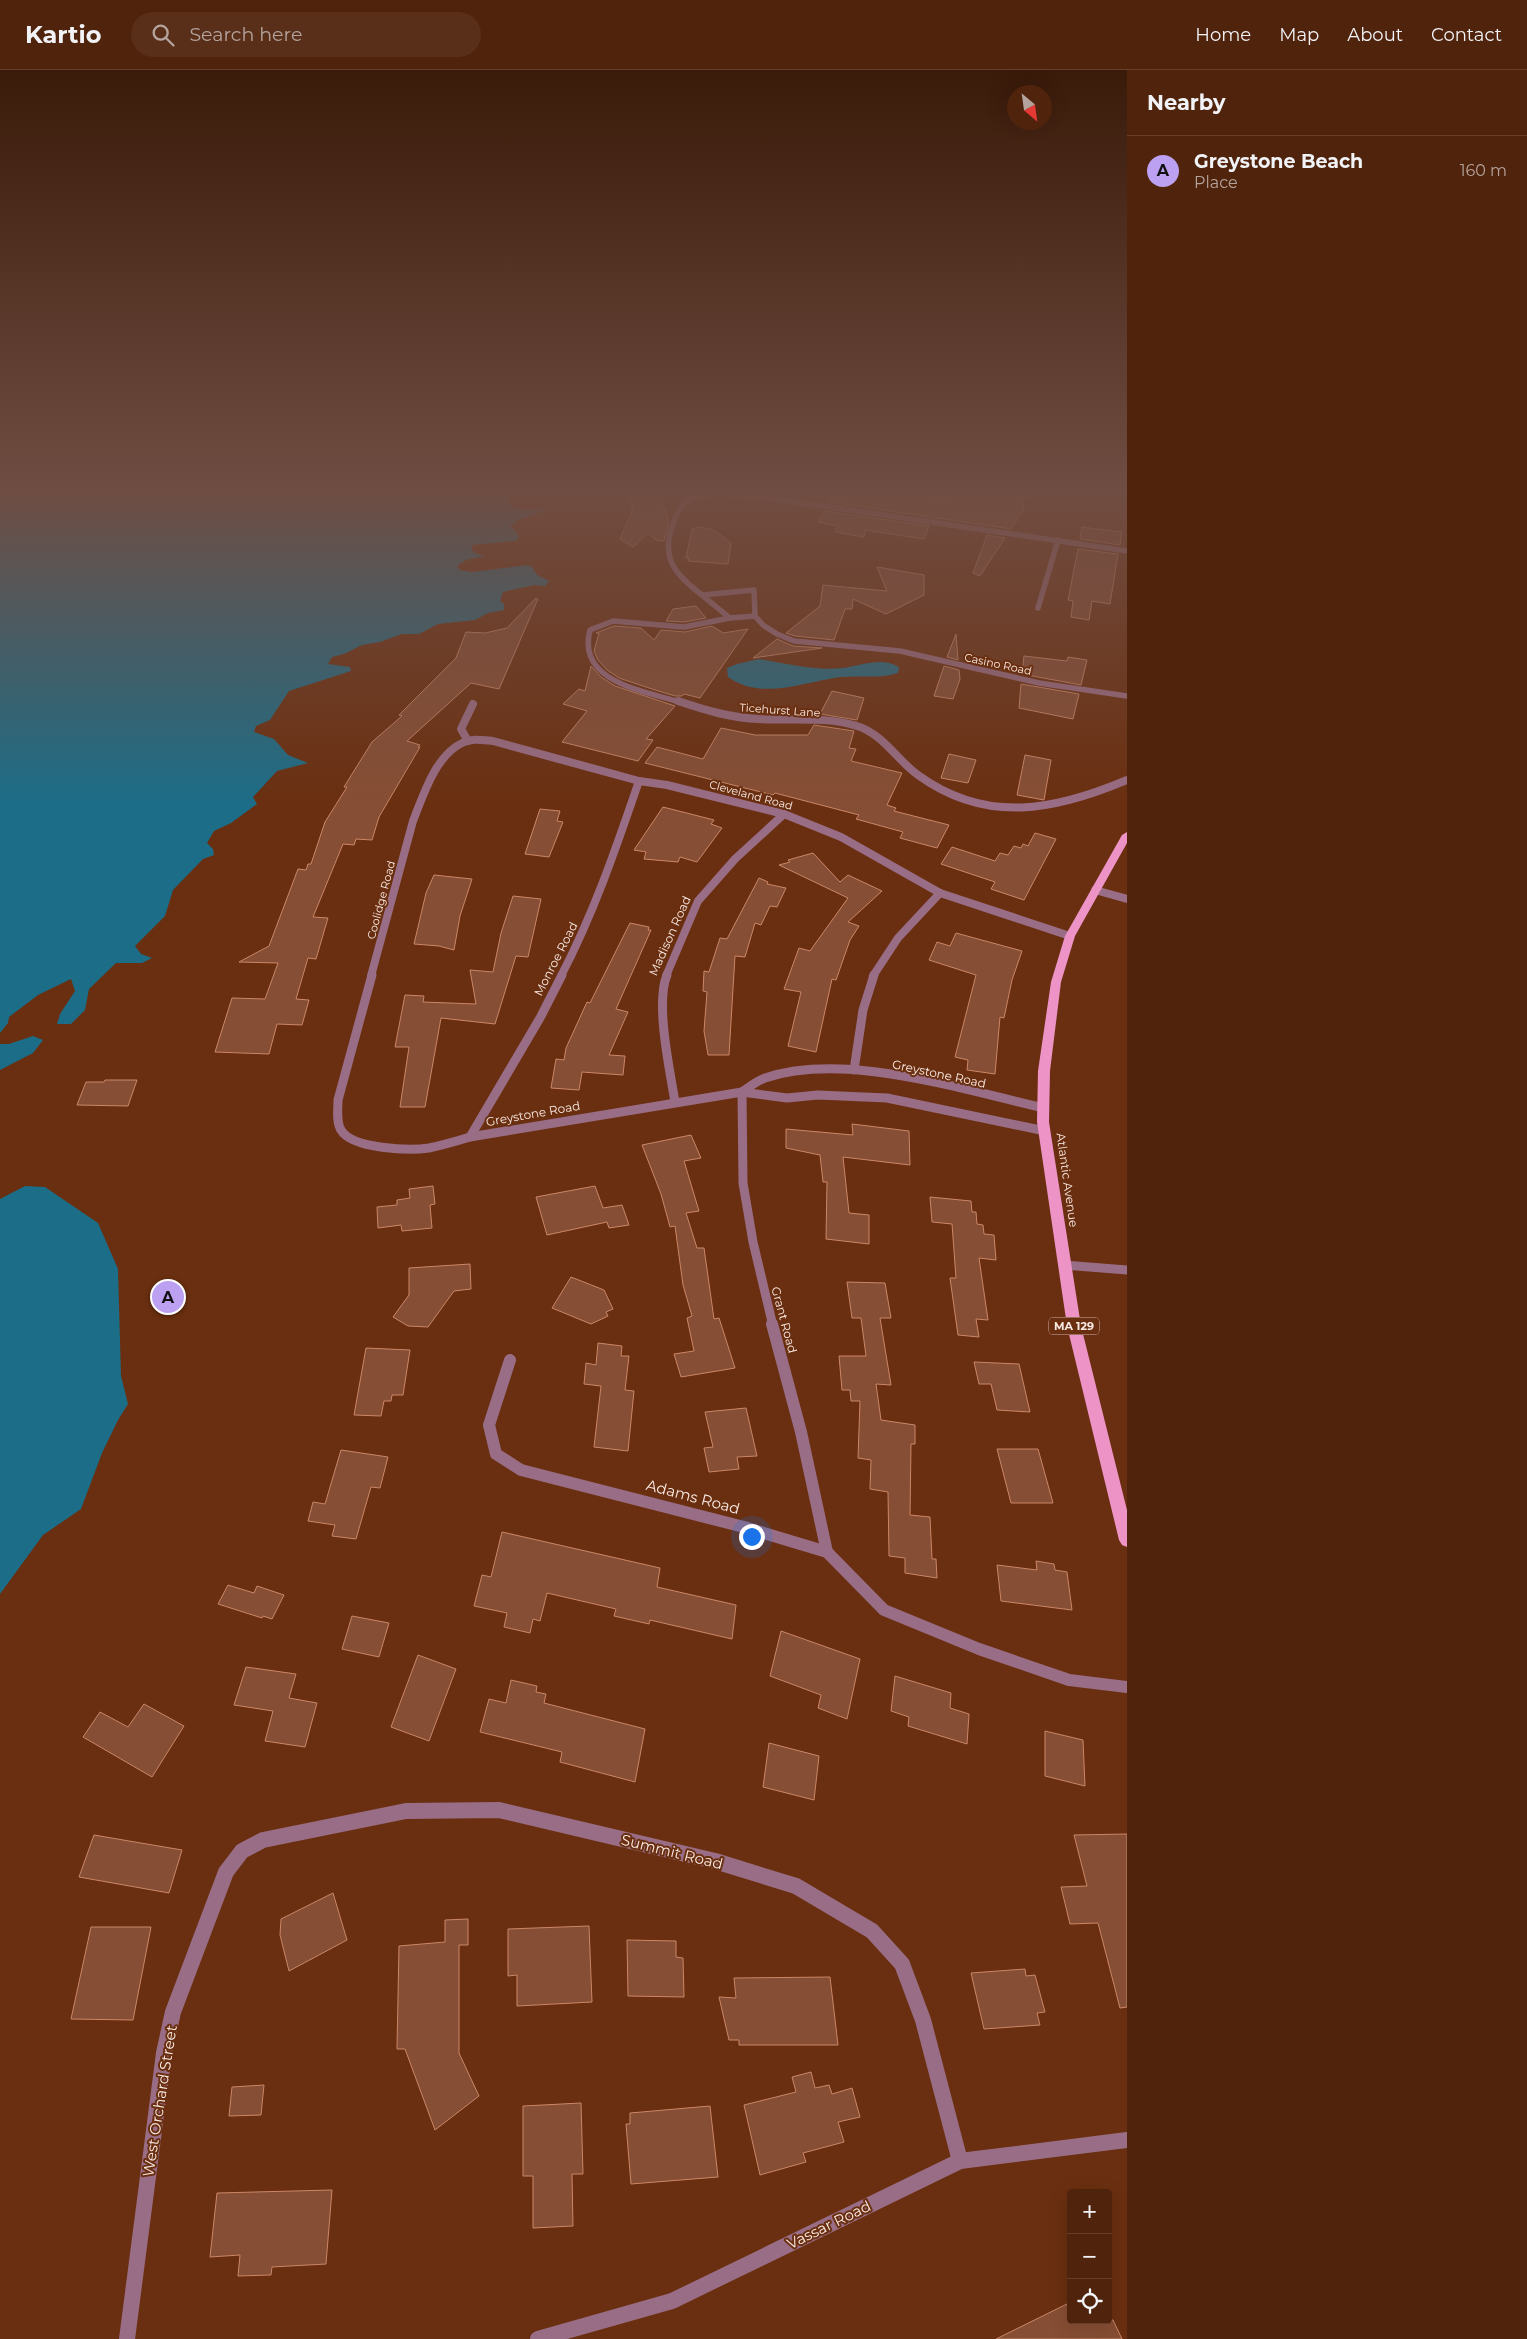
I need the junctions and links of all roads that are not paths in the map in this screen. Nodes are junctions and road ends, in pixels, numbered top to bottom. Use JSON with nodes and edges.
{"nodes":[{"id":1,"x":699,"y":593,"type":"edge"},
{"id":2,"x":724,"y":593,"type":"edge"},
{"id":3,"x":754,"y":593,"type":"edge"},
{"id":4,"x":1042,"y":593,"type":"edge"},
{"id":5,"x":702,"y":595,"type":"junction"},
{"id":6,"x":1038,"y":608,"type":"dead end"},
{"id":7,"x":755,"y":616,"type":"junction"},
{"id":8,"x":730,"y":618,"type":"junction"},
{"id":9,"x":1127,"y":696,"type":"edge"},
{"id":10,"x":473,"y":704,"type":"dead end"},
{"id":11,"x":468,"y":742,"type":"junction"},
{"id":12,"x":1127,"y":780,"type":"edge"},
{"id":13,"x":639,"y":781,"type":"junction"},
{"id":14,"x":784,"y":814,"type":"junction"},
{"id":15,"x":1127,"y":835,"type":"edge"},
{"id":16,"x":1094,"y":890,"type":"junction"},
{"id":17,"x":940,"y":893,"type":"junction"},
{"id":18,"x":1127,"y":900,"type":"edge"},
{"id":19,"x":1070,"y":936,"type":"junction"},
{"id":20,"x":854,"y":1070,"type":"junction"},
{"id":21,"x":742,"y":1092,"type":"junction"},
{"id":22,"x":676,"y":1102,"type":"junction"},
{"id":23,"x":1044,"y":1108,"type":"junction"},
{"id":24,"x":338,"y":1122,"type":"joint"},
{"id":25,"x":1045,"y":1131,"type":"junction"},
{"id":26,"x":470,"y":1137,"type":"junction"},
{"id":27,"x":1064,"y":1265,"type":"junction"},
{"id":28,"x":1127,"y":1270,"type":"edge"},
{"id":29,"x":510,"y":1360,"type":"dead end"},
{"id":30,"x":1127,"y":1540,"type":"edge"},
{"id":31,"x":827,"y":1552,"type":"junction"},
{"id":32,"x":1127,"y":1687,"type":"edge"},
{"id":33,"x":226,"y":1872,"type":"joint"},
{"id":34,"x":1127,"y":2140,"type":"edge"},
{"id":35,"x":960,"y":2161,"type":"junction"},
{"id":36,"x":127,"y":2339,"type":"edge"},
{"id":37,"x":538,"y":2339,"type":"edge"}],
"edges":[{"from":1,"to":5,"type":"street"},
{"from":2,"to":5,"type":"street"},
{"from":3,"to":7,"type":"street"},
{"from":4,"to":6,"type":"street"},
{"from":5,"to":8,"type":"street"},
{"from":7,"to":8,"type":"street"},
{"from":7,"to":9,"type":"street","name":"Casino Road"},
{"from":8,"to":12,"type":"street","name":"Ticehurst Lane"},
{"from":10,"to":11,"type":"street"},
{"from":11,"to":13,"type":"street","name":"Cleveland Road"},
{"from":11,"to":24,"type":"street","name":"Coolidge Road"},
{"from":13,"to":14,"type":"street","name":"Cleveland Road"},
{"from":13,"to":26,"type":"street","name":"Monroe Road"},
{"from":14,"to":17,"type":"street","name":"Cleveland Road"},
{"from":14,"to":22,"type":"street","name":"Madison Road"},
{"from":15,"to":16,"type":"main road","name":"Atlantic Avenue","number":"MA 129"},
{"from":16,"to":18,"type":"street"},
{"from":16,"to":19,"type":"main road","name":"Atlantic Avenue","number":"MA 129"},
{"from":17,"to":19,"type":"street","name":"Cleveland Road"},
{"from":17,"to":20,"type":"street"},
{"from":19,"to":23,"type":"main road","name":"Atlantic Avenue","number":"MA 129"},
{"from":20,"to":21,"type":"street","name":"Greystone Road"},
{"from":20,"to":23,"type":"street","name":"Greystone Road"},
{"from":21,"to":22,"type":"street","name":"Greystone Road"},
{"from":21,"to":25,"type":"street","name":"Greystone Road"},
{"from":21,"to":31,"type":"street","name":"Grant Road"},
{"from":22,"to":26,"type":"street","name":"Greystone Road"},
{"from":23,"to":25,"type":"main road","name":"Atlantic Avenue","number":"MA 129"},
{"from":24,"to":26,"type":"street","name":"Greystone Road"},
{"from":25,"to":27,"type":"main road","name":"Atlantic Avenue","number":"MA 129"},
{"from":27,"to":28,"type":"street"},
{"from":27,"to":30,"type":"main road","name":"Atlantic Avenue","number":"MA 129"},
{"from":29,"to":31,"type":"street","name":"Adams Road"},
{"from":31,"to":32,"type":"street","name":"Adams Road"},
{"from":33,"to":35,"type":"street","name":"Summit Road"},
{"from":33,"to":36,"type":"street","name":"West Orchard Street"},
{"from":34,"to":35,"type":"street","name":"Vassar Road"},
{"from":35,"to":37,"type":"street","name":"Vassar Road"}]}
